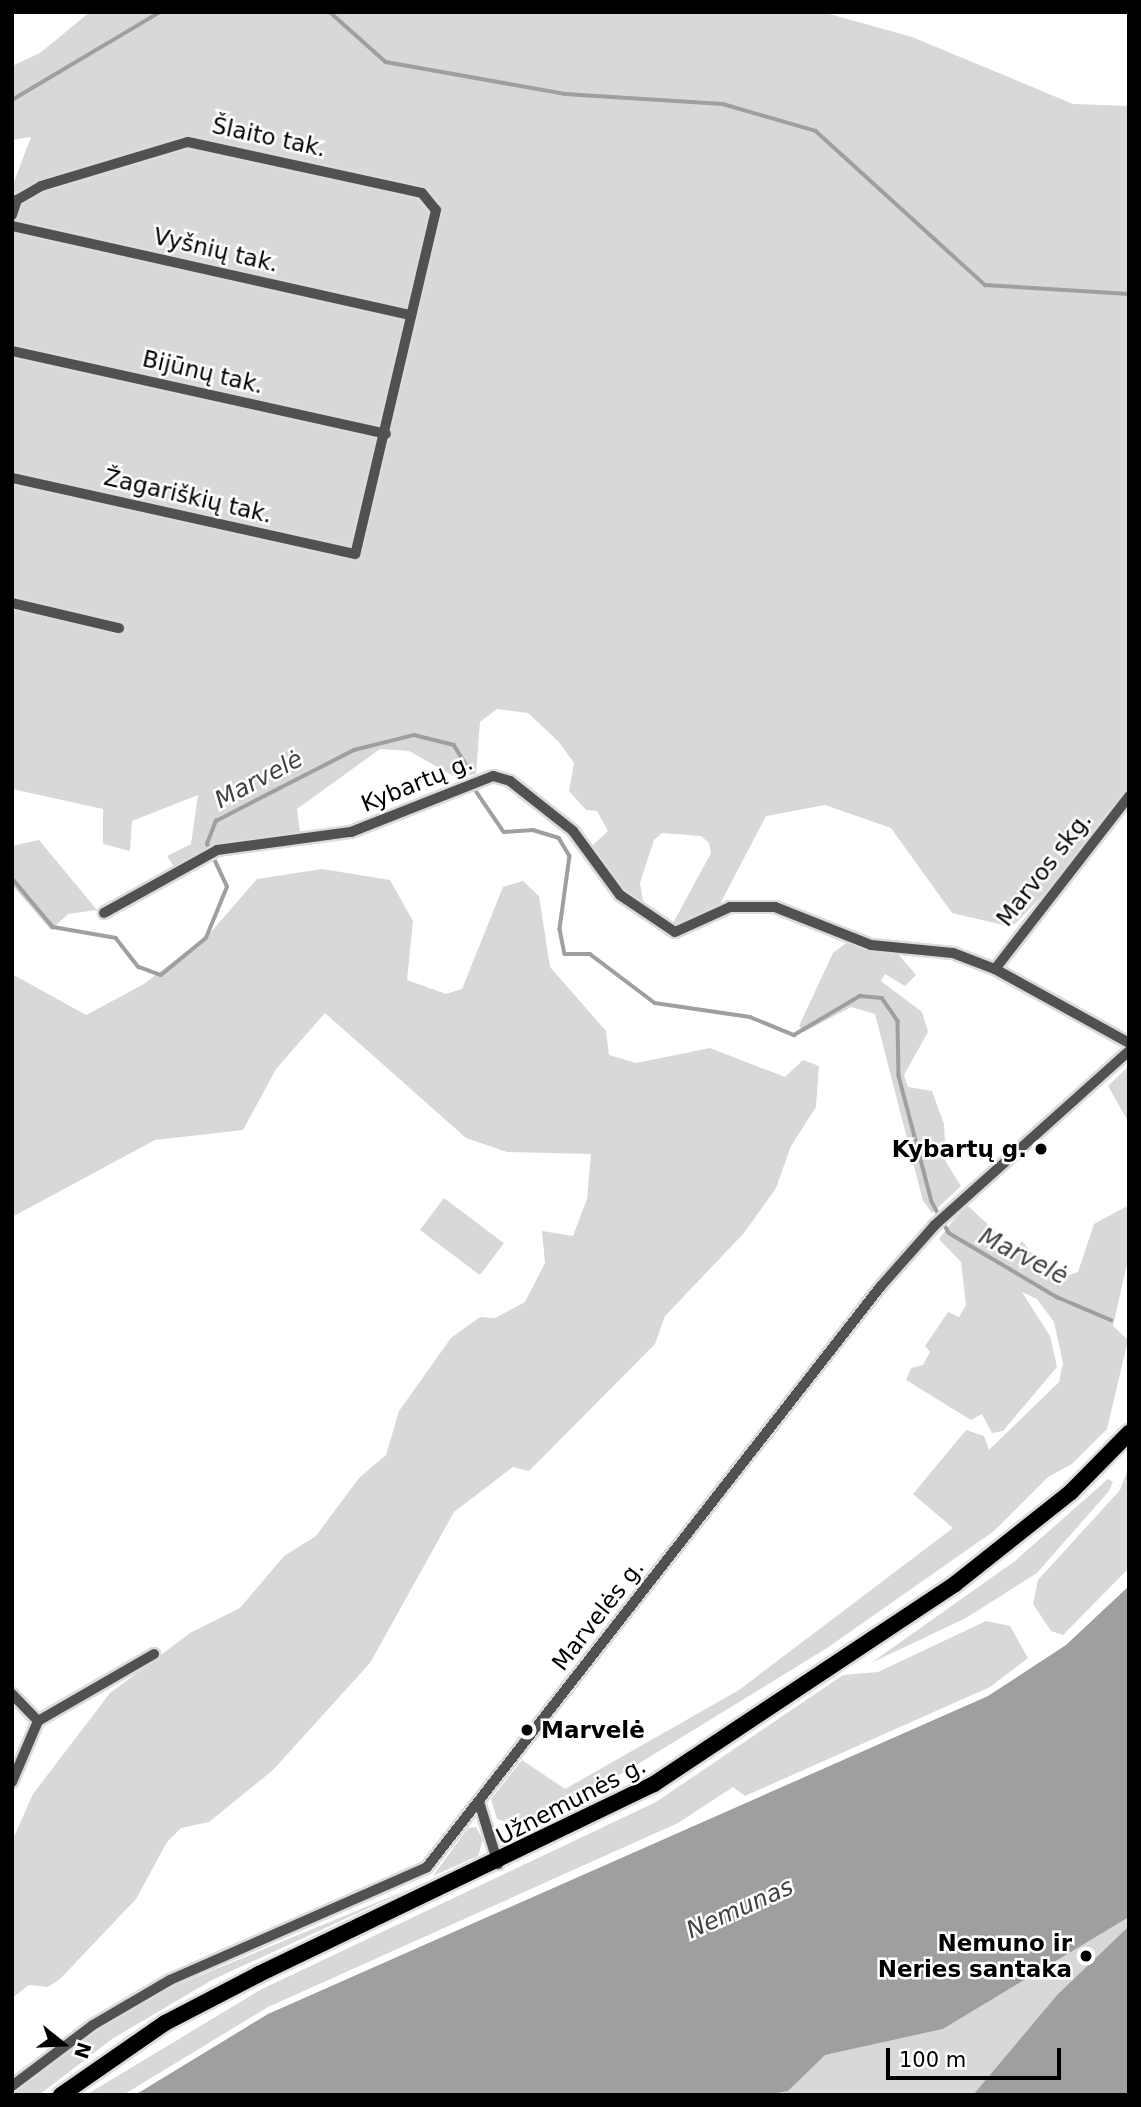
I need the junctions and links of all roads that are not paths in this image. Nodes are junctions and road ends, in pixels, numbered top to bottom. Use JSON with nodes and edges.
{"nodes":[{"id":1,"x":12,"y":215,"type":"edge"},
{"id":2,"x":12,"y":226,"type":"edge"},
{"id":3,"x":411,"y":315,"type":"junction"},
{"id":4,"x":12,"y":351,"type":"edge"},
{"id":5,"x":386,"y":434,"type":"junction"},
{"id":6,"x":12,"y":478,"type":"edge"},
{"id":7,"x":12,"y":603,"type":"edge"},
{"id":8,"x":119,"y":628,"type":"dead end"},
{"id":9,"x":1129,"y":796,"type":"edge"},
{"id":10,"x":104,"y":913,"type":"dead end"},
{"id":11,"x":995,"y":969,"type":"junction"},
{"id":12,"x":1129,"y":1043,"type":"edge"},
{"id":13,"x":1129,"y":1051,"type":"edge"},
{"id":14,"x":1129,"y":1433,"type":"edge"},
{"id":15,"x":154,"y":1654,"type":"dead end"},
{"id":16,"x":12,"y":1694,"type":"edge"},
{"id":17,"x":38,"y":1721,"type":"junction"},
{"id":18,"x":12,"y":1782,"type":"edge"},
{"id":19,"x":480,"y":1805,"type":"junction"},
{"id":20,"x":498,"y":1864,"type":"junction"},
{"id":21,"x":12,"y":2086,"type":"edge"},
{"id":22,"x":61,"y":2095,"type":"edge"}],
"edges":[{"from":1,"to":3,"type":"street","name":"Šlaito tak."},
{"from":2,"to":3,"type":"street","name":"Vyšnių tak."},
{"from":3,"to":5,"type":"street"},
{"from":4,"to":5,"type":"street","name":"Bijūnų tak."},
{"from":5,"to":6,"type":"street","name":"Žagariškių tak."},
{"from":7,"to":8,"type":"street"},
{"from":9,"to":11,"type":"street","name":"Marvos skg."},
{"from":10,"to":11,"type":"street","name":"Kybartų g."},
{"from":11,"to":12,"type":"street","name":"Kybartų g."},
{"from":13,"to":19,"type":"street","name":"Marvelės g."},
{"from":14,"to":20,"type":"main road","name":"Užnemunės g."},
{"from":15,"to":17,"type":"street"},
{"from":16,"to":17,"type":"street"},
{"from":17,"to":18,"type":"street"},
{"from":19,"to":20,"type":"street"},
{"from":19,"to":21,"type":"street","name":"Marvelės g."},
{"from":20,"to":22,"type":"main road","name":"Užnemunės g."}]}
